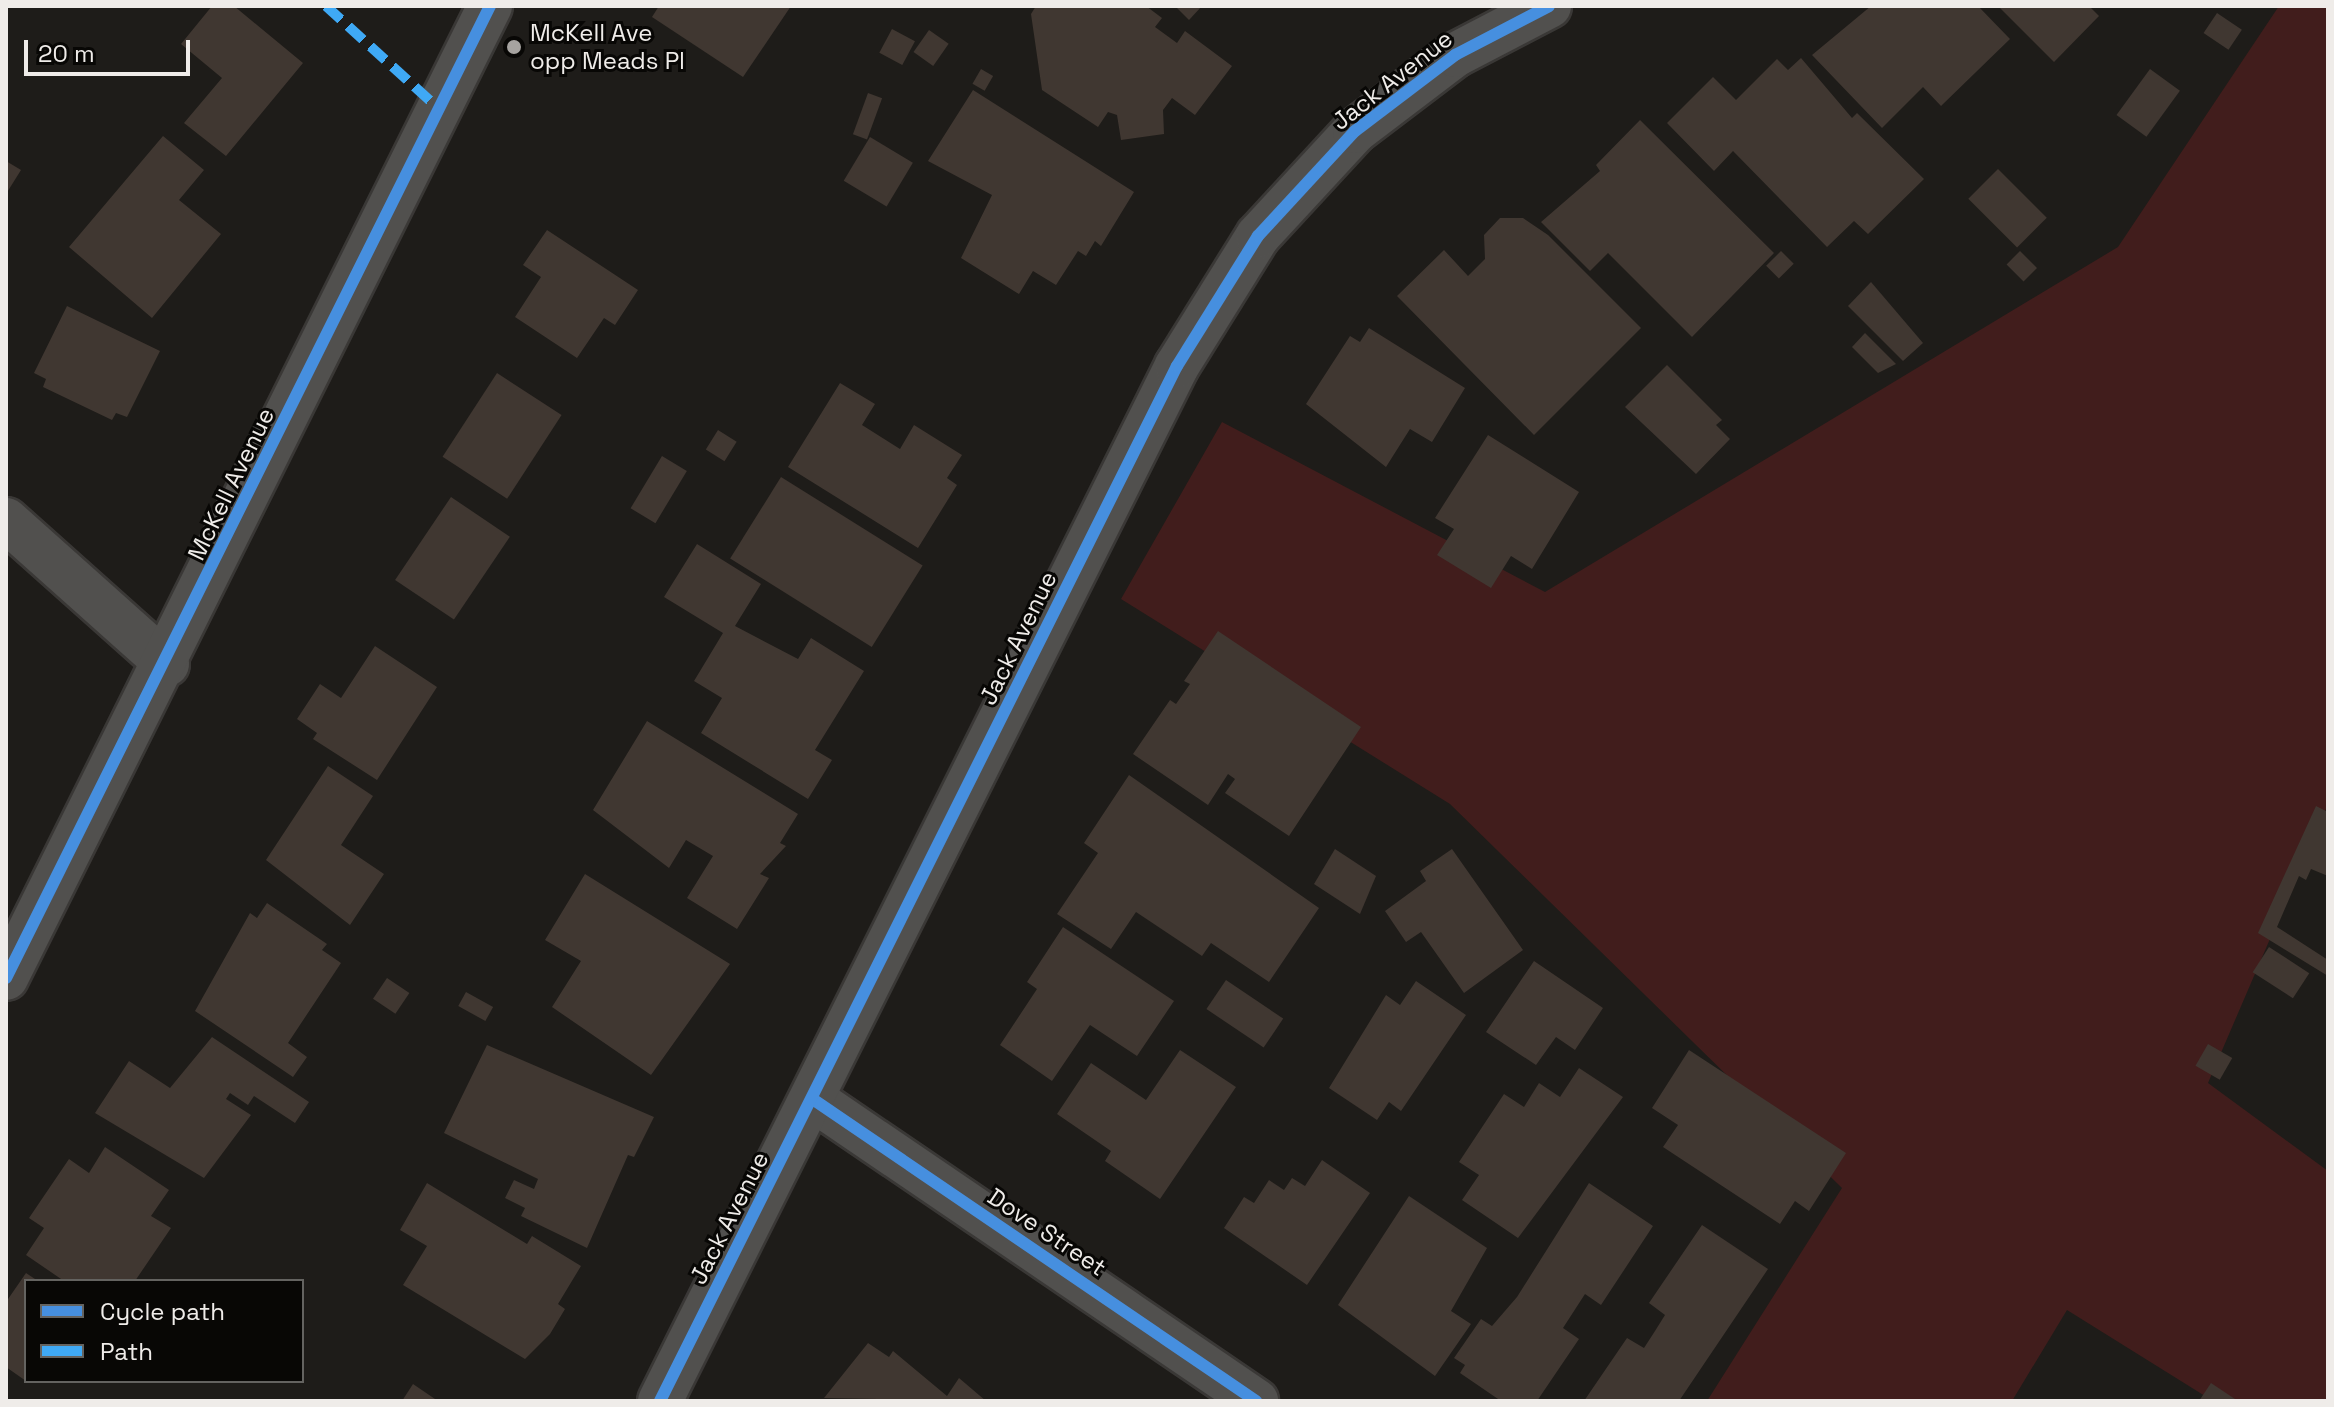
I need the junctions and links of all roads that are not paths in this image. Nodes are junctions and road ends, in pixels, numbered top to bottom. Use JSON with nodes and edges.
{"nodes":[{"id":1,"x":490,"y":6,"type":"edge"},
{"id":2,"x":1549,"y":6,"type":"edge"},
{"id":3,"x":6,"y":520,"type":"edge"},
{"id":4,"x":167,"y":664,"type":"junction"},
{"id":5,"x":6,"y":978,"type":"edge"},
{"id":6,"x":814,"y":1100,"type":"junction"},
{"id":7,"x":660,"y":1401,"type":"edge"},
{"id":8,"x":1256,"y":1401,"type":"edge"}],
"edges":[{"from":1,"to":4,"type":"street","name":"McKell Avenue"},
{"from":2,"to":6,"type":"street","name":"Jack Avenue"},
{"from":3,"to":4,"type":"street"},
{"from":4,"to":5,"type":"street","name":"McKell Avenue"},
{"from":6,"to":7,"type":"street","name":"Jack Avenue"},
{"from":6,"to":8,"type":"street","name":"Dove Street"}]}
